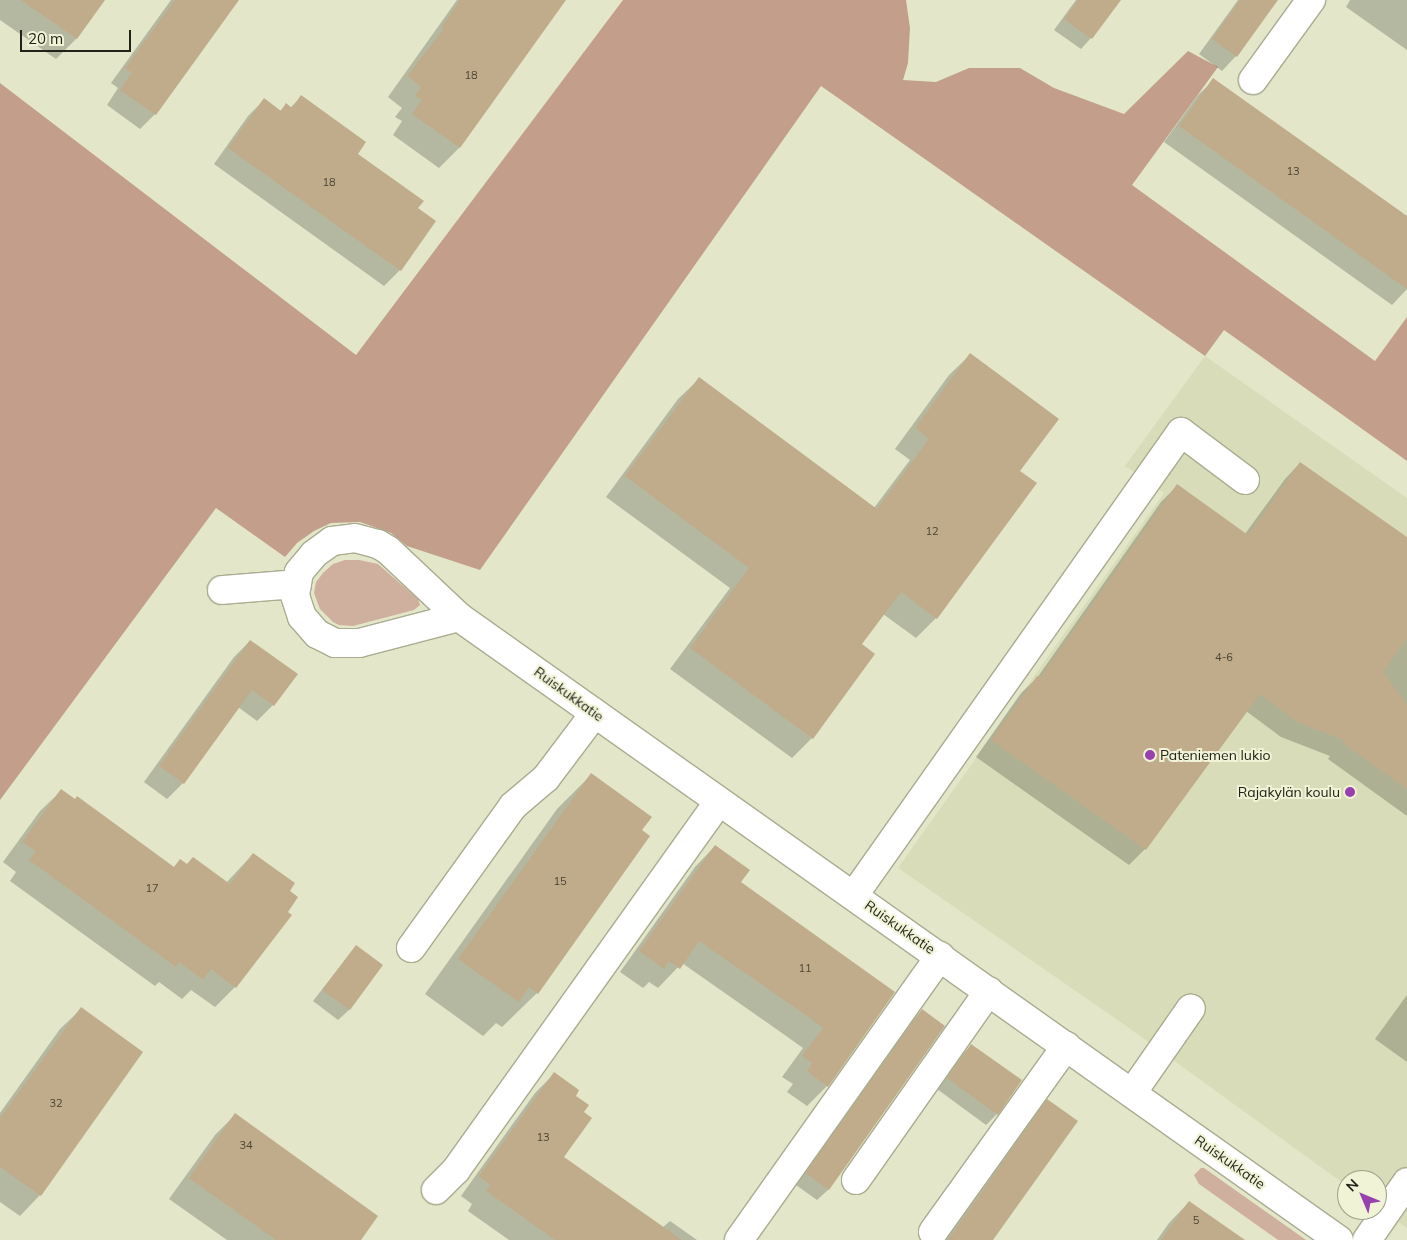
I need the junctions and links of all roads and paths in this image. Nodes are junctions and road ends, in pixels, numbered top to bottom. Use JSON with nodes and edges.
{"nodes":[{"id":1,"x":1311,"y":0,"type":"edge"},
{"id":2,"x":1253,"y":80,"type":"dead end"},
{"id":3,"x":1244,"y":480,"type":"dead end"},
{"id":4,"x":297,"y":584,"type":"junction"},
{"id":5,"x":222,"y":590,"type":"dead end"},
{"id":6,"x":458,"y":617,"type":"junction"},
{"id":7,"x":595,"y":713,"type":"junction"},
{"id":8,"x":719,"y":800,"type":"junction"},
{"id":9,"x":854,"y":895,"type":"junction"},
{"id":10,"x":411,"y":948,"type":"dead end"},
{"id":11,"x":940,"y":956,"type":"junction"},
{"id":12,"x":989,"y":991,"type":"junction"},
{"id":13,"x":1191,"y":1008,"type":"dead end"},
{"id":14,"x":1066,"y":1046,"type":"junction"},
{"id":15,"x":1132,"y":1093,"type":"junction"},
{"id":16,"x":856,"y":1180,"type":"dead end"},
{"id":17,"x":1407,"y":1182,"type":"edge"},
{"id":18,"x":436,"y":1190,"type":"dead end"},
{"id":19,"x":934,"y":1232,"type":"dead end"},
{"id":20,"x":739,"y":1240,"type":"edge"},
{"id":21,"x":1340,"y":1240,"type":"edge"},
{"id":22,"x":1367,"y":1240,"type":"edge"}],
"edges":[{"from":1,"to":2,"type":"street"},
{"from":3,"to":9,"type":"street"},
{"from":4,"to":5,"type":"street"},
{"from":4,"to":6,"type":"street"},
{"from":4,"to":6,"type":"street","name":"Ruiskukkatie"},
{"from":6,"to":7,"type":"street","name":"Ruiskukkatie"},
{"from":7,"to":8,"type":"street","name":"Ruiskukkatie"},
{"from":7,"to":10,"type":"street"},
{"from":8,"to":9,"type":"street","name":"Ruiskukkatie"},
{"from":8,"to":18,"type":"street"},
{"from":9,"to":11,"type":"street","name":"Ruiskukkatie"},
{"from":11,"to":12,"type":"street","name":"Ruiskukkatie"},
{"from":11,"to":20,"type":"street"},
{"from":12,"to":14,"type":"street","name":"Ruiskukkatie"},
{"from":12,"to":16,"type":"street"},
{"from":13,"to":15,"type":"street"},
{"from":14,"to":15,"type":"street","name":"Ruiskukkatie"},
{"from":14,"to":19,"type":"street"},
{"from":15,"to":21,"type":"street","name":"Ruiskukkatie"},
{"from":17,"to":22,"type":"street"}]}
